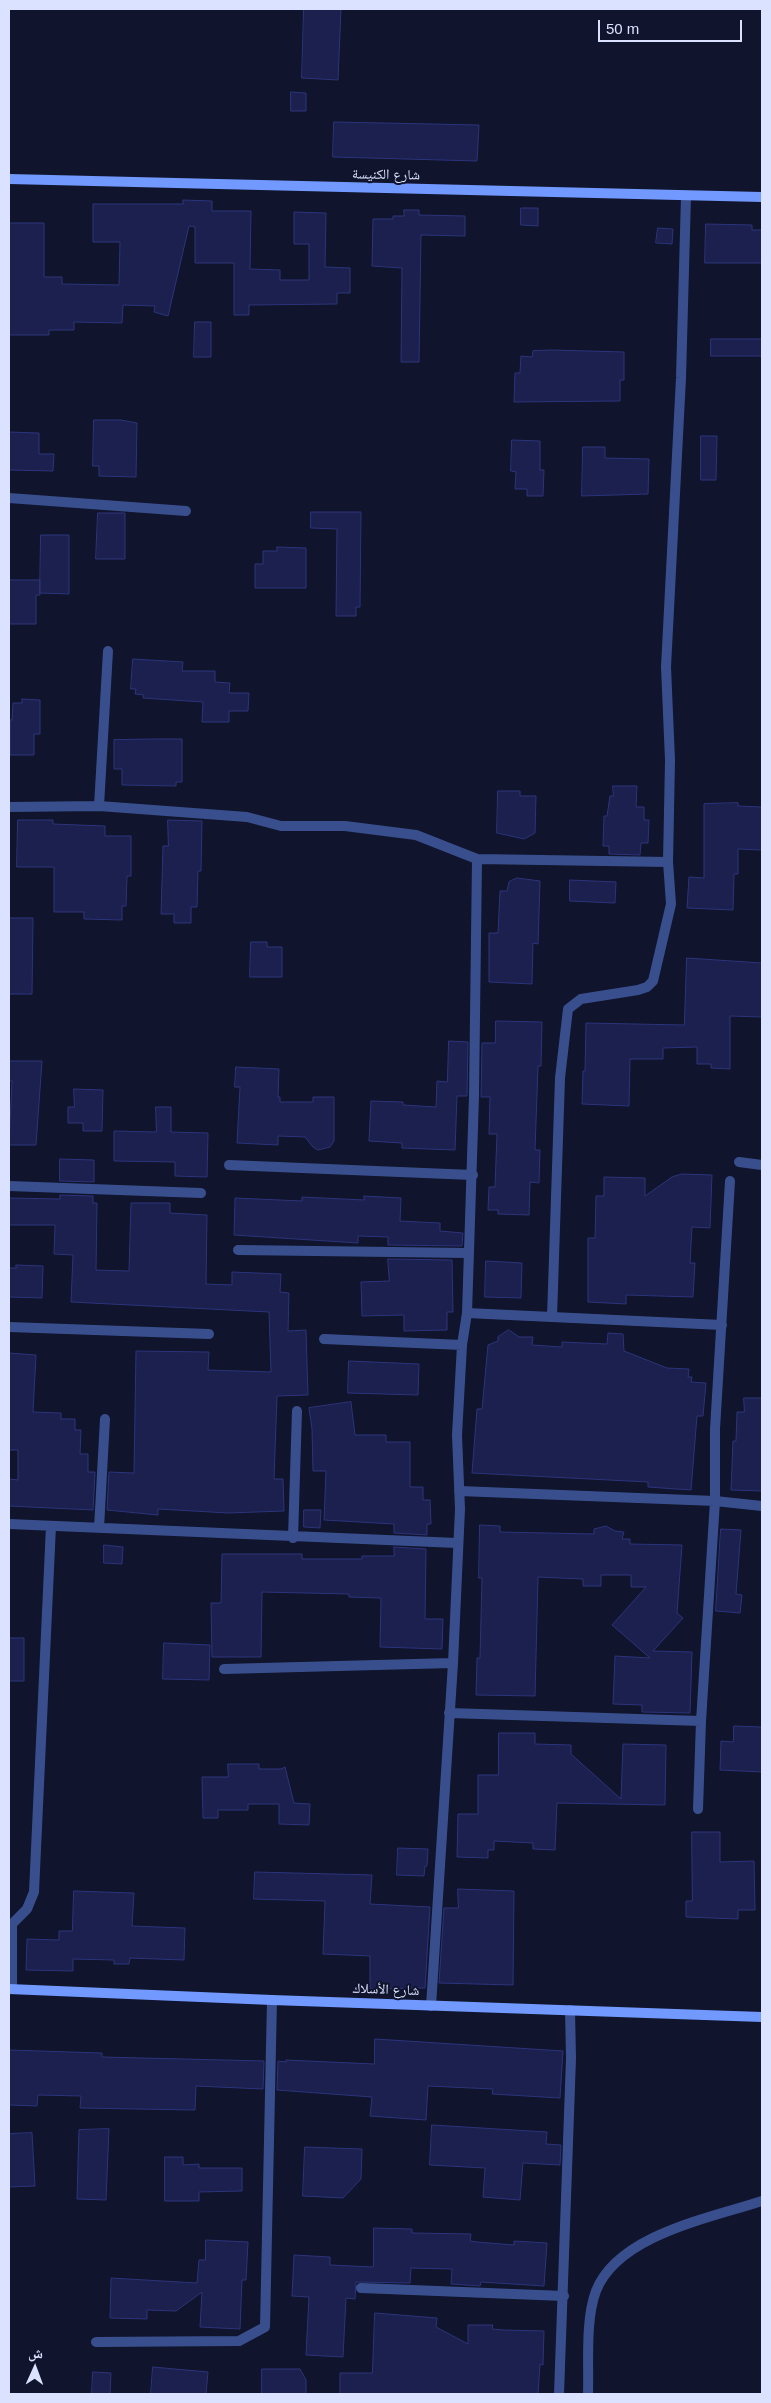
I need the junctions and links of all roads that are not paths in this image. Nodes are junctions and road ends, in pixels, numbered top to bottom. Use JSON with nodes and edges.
{"nodes":[{"id":1,"x":9,"y":179,"type":"edge"},
{"id":2,"x":686,"y":196,"type":"junction"},
{"id":3,"x":762,"y":197,"type":"edge"},
{"id":4,"x":9,"y":498,"type":"edge"},
{"id":5,"x":186,"y":512,"type":"dead end"},
{"id":6,"x":108,"y":650,"type":"dead end"},
{"id":7,"x":99,"y":806,"type":"junction"},
{"id":8,"x":9,"y":807,"type":"edge"},
{"id":9,"x":477,"y":859,"type":"junction"},
{"id":10,"x":668,"y":862,"type":"junction"},
{"id":11,"x":739,"y":1162,"type":"dead end"},
{"id":12,"x":229,"y":1165,"type":"dead end"},
{"id":13,"x":762,"y":1165,"type":"edge"},
{"id":14,"x":472,"y":1175,"type":"junction"},
{"id":15,"x":730,"y":1180,"type":"dead end"},
{"id":16,"x":9,"y":1186,"type":"edge"},
{"id":17,"x":201,"y":1193,"type":"dead end"},
{"id":18,"x":238,"y":1250,"type":"dead end"},
{"id":19,"x":468,"y":1253,"type":"junction"},
{"id":20,"x":468,"y":1313,"type":"junction"},
{"id":21,"x":552,"y":1317,"type":"junction"},
{"id":22,"x":722,"y":1325,"type":"junction"},
{"id":23,"x":9,"y":1327,"type":"edge"},
{"id":24,"x":209,"y":1334,"type":"dead end"},
{"id":25,"x":324,"y":1339,"type":"dead end"},
{"id":26,"x":462,"y":1345,"type":"junction"},
{"id":27,"x":297,"y":1411,"type":"dead end"},
{"id":28,"x":105,"y":1419,"type":"dead end"},
{"id":29,"x":459,"y":1491,"type":"junction"},
{"id":30,"x":715,"y":1501,"type":"junction"},
{"id":31,"x":762,"y":1506,"type":"edge"},
{"id":32,"x":9,"y":1524,"type":"edge"},
{"id":33,"x":52,"y":1526,"type":"junction"},
{"id":34,"x":99,"y":1528,"type":"junction"},
{"id":35,"x":293,"y":1538,"type":"junction"},
{"id":36,"x":457,"y":1543,"type":"junction"},
{"id":37,"x":453,"y":1662,"type":"junction"},
{"id":38,"x":224,"y":1669,"type":"dead end"},
{"id":39,"x":449,"y":1713,"type":"junction"},
{"id":40,"x":701,"y":1721,"type":"junction"},
{"id":41,"x":698,"y":1809,"type":"dead end"},
{"id":42,"x":10,"y":1989,"type":"edge"},
{"id":43,"x":272,"y":2000,"type":"junction"},
{"id":44,"x":431,"y":2006,"type":"junction"},
{"id":45,"x":570,"y":2010,"type":"junction"},
{"id":46,"x":762,"y":2017,"type":"edge"},
{"id":47,"x":762,"y":2201,"type":"edge"},
{"id":48,"x":361,"y":2288,"type":"dead end"},
{"id":49,"x":564,"y":2296,"type":"junction"},
{"id":50,"x":96,"y":2342,"type":"dead end"},
{"id":51,"x":559,"y":2394,"type":"edge"},
{"id":52,"x":588,"y":2394,"type":"edge"}],
"edges":[{"from":1,"to":2,"type":"street","name":"شارع الكنيسة"},
{"from":2,"to":3,"type":"street","name":"شارع الكنيسة"},
{"from":2,"to":10,"type":"street"},
{"from":4,"to":5,"type":"street"},
{"from":6,"to":7,"type":"street"},
{"from":7,"to":8,"type":"street"},
{"from":7,"to":9,"type":"street"},
{"from":9,"to":10,"type":"street"},
{"from":9,"to":14,"type":"street"},
{"from":10,"to":21,"type":"street"},
{"from":11,"to":13,"type":"street"},
{"from":12,"to":14,"type":"street"},
{"from":14,"to":19,"type":"street"},
{"from":15,"to":22,"type":"street"},
{"from":16,"to":17,"type":"street"},
{"from":18,"to":19,"type":"street"},
{"from":19,"to":20,"type":"street"},
{"from":20,"to":21,"type":"street"},
{"from":20,"to":26,"type":"street"},
{"from":21,"to":22,"type":"street"},
{"from":22,"to":30,"type":"street"},
{"from":23,"to":24,"type":"street"},
{"from":25,"to":26,"type":"street"},
{"from":26,"to":29,"type":"street"},
{"from":27,"to":35,"type":"street"},
{"from":28,"to":34,"type":"street"},
{"from":29,"to":30,"type":"street"},
{"from":29,"to":36,"type":"street"},
{"from":30,"to":31,"type":"street"},
{"from":30,"to":40,"type":"street"},
{"from":32,"to":33,"type":"street"},
{"from":33,"to":34,"type":"street"},
{"from":33,"to":42,"type":"street"},
{"from":34,"to":35,"type":"street"},
{"from":35,"to":36,"type":"street"},
{"from":36,"to":37,"type":"street"},
{"from":37,"to":38,"type":"street"},
{"from":37,"to":39,"type":"street"},
{"from":39,"to":40,"type":"street"},
{"from":39,"to":44,"type":"street"},
{"from":40,"to":41,"type":"street"},
{"from":42,"to":43,"type":"street","name":"شارع الأسلاك"},
{"from":43,"to":44,"type":"street","name":"شارع الأسلاك"},
{"from":43,"to":50,"type":"street"},
{"from":44,"to":45,"type":"street","name":"شارع الأسلاك"},
{"from":45,"to":46,"type":"street","name":"شارع الأسلاك"},
{"from":45,"to":49,"type":"street"},
{"from":47,"to":52,"type":"street"},
{"from":48,"to":49,"type":"street"},
{"from":49,"to":51,"type":"street"}]}
